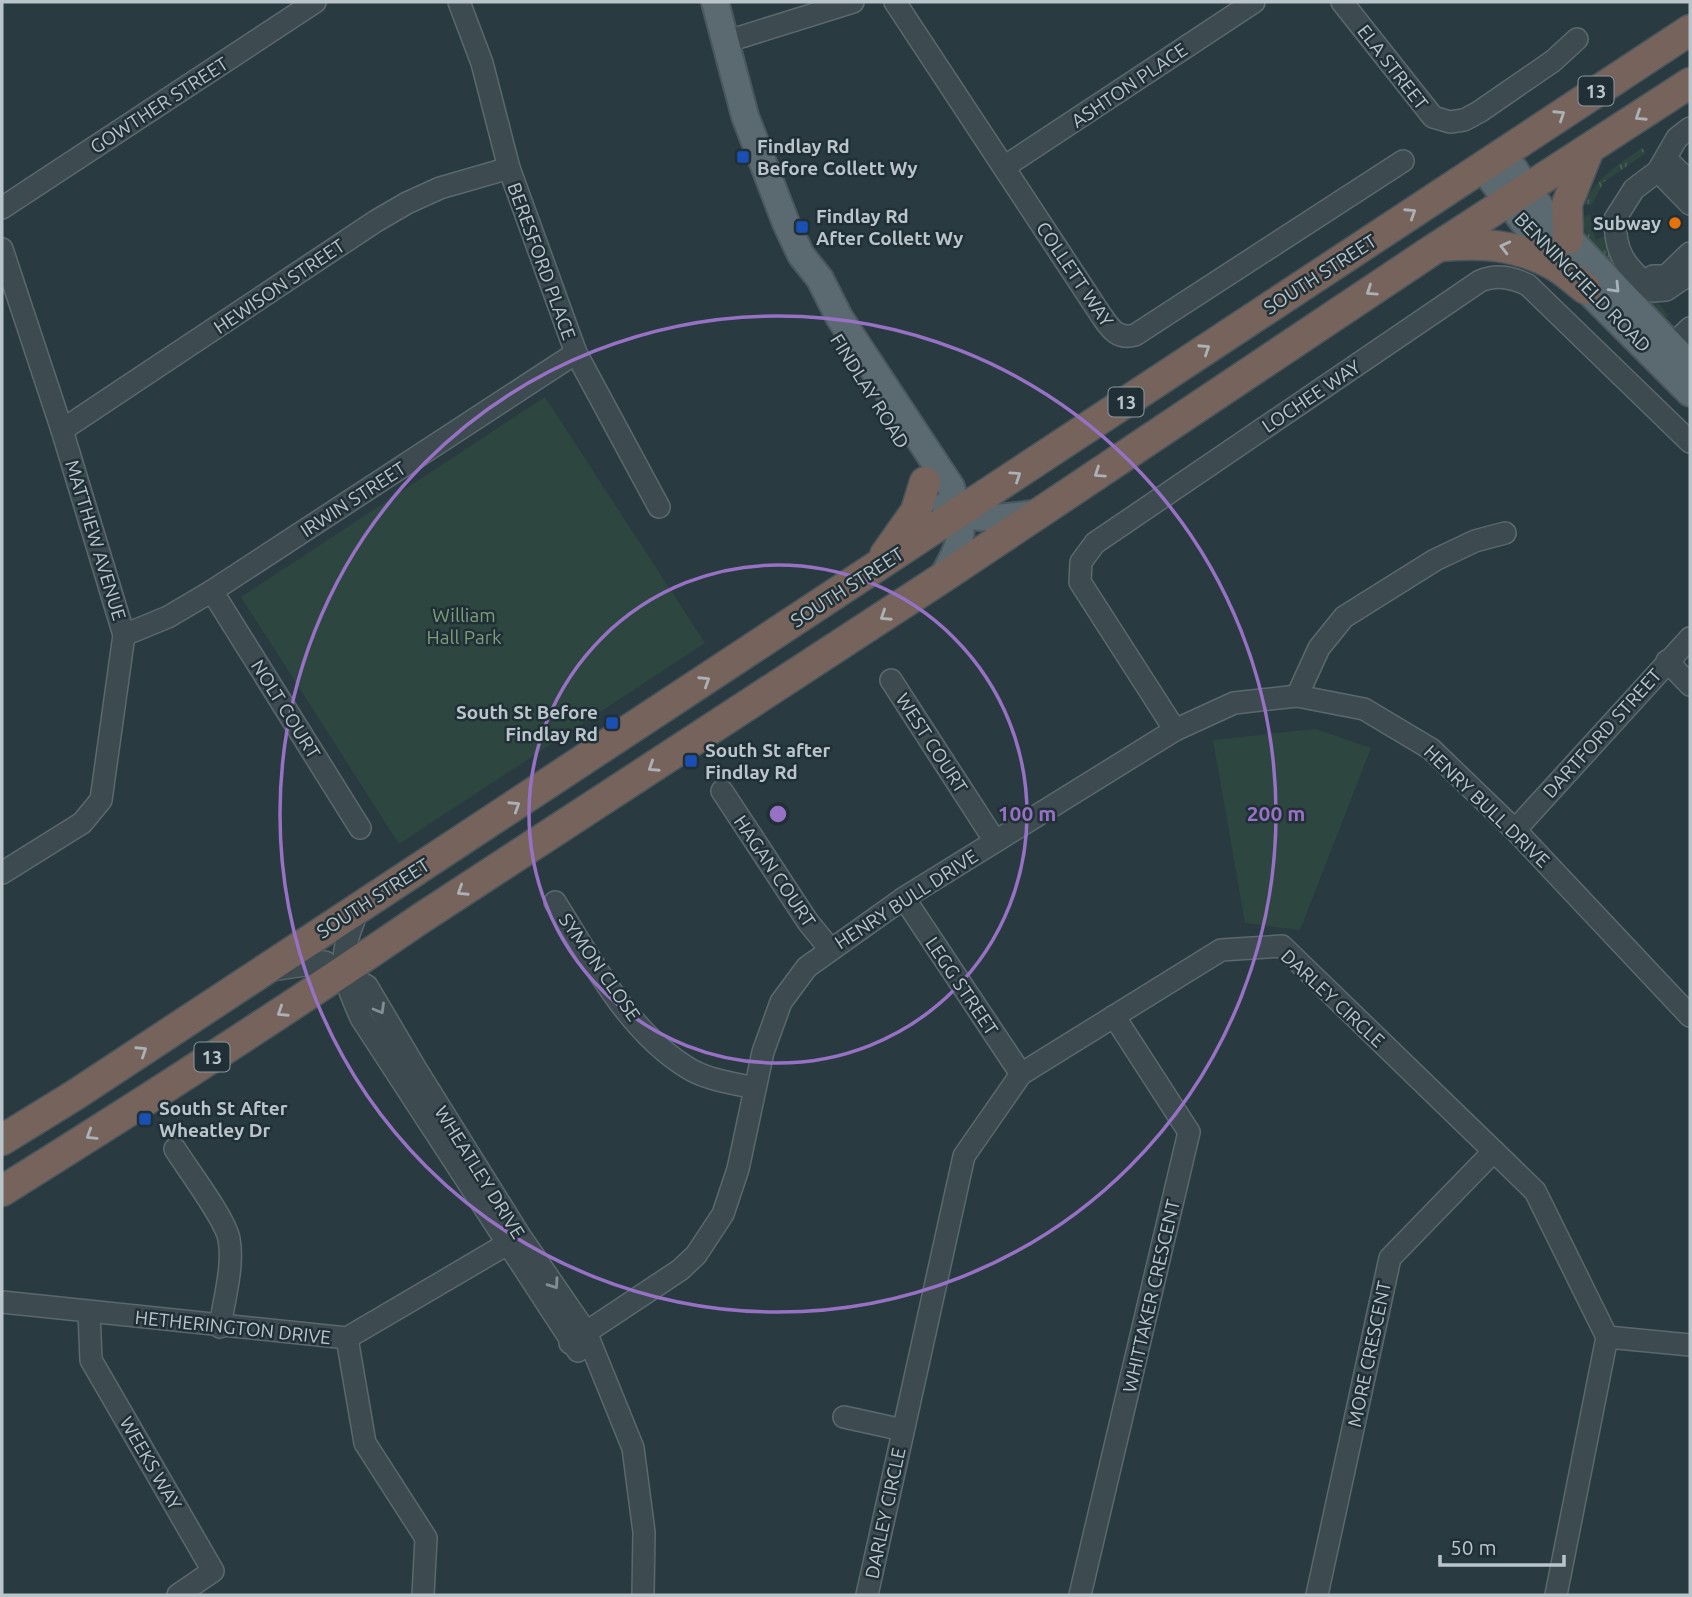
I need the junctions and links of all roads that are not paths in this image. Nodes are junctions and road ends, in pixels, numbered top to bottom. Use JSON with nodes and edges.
{"nodes":[{"id":1,"x":316,"y":2,"type":"edge"},
{"id":2,"x":459,"y":2,"type":"edge"},
{"id":3,"x":715,"y":2,"type":"edge"},
{"id":4,"x":853,"y":2,"type":"edge"},
{"id":5,"x":895,"y":2,"type":"edge"},
{"id":6,"x":1254,"y":2,"type":"edge"},
{"id":7,"x":1342,"y":2,"type":"edge"},
{"id":8,"x":1690,"y":30,"type":"edge"},
{"id":9,"x":1577,"y":39,"type":"dead end"},
{"id":10,"x":725,"y":42,"type":"junction"},
{"id":11,"x":1690,"y":83,"type":"edge"},
{"id":12,"x":1690,"y":128,"type":"edge"},
{"id":13,"x":1589,"y":149,"type":"junction"},
{"id":14,"x":1492,"y":160,"type":"junction"},
{"id":15,"x":1403,"y":161,"type":"dead end"},
{"id":16,"x":1662,"y":165,"type":"junction"},
{"id":17,"x":1004,"y":167,"type":"junction"},
{"id":18,"x":509,"y":168,"type":"junction"},
{"id":19,"x":1690,"y":182,"type":"edge"},
{"id":20,"x":1518,"y":195,"type":"junction"},
{"id":21,"x":1690,"y":204,"type":"edge"},
{"id":22,"x":2,"y":208,"type":"edge"},
{"id":23,"x":1616,"y":234,"type":"junction"},
{"id":24,"x":1568,"y":239,"type":"junction"},
{"id":25,"x":1440,"y":246,"type":"junction"},
{"id":26,"x":2,"y":249,"type":"edge"},
{"id":27,"x":1690,"y":253,"type":"edge"},
{"id":28,"x":801,"y":255,"type":"junction"},
{"id":29,"x":1690,"y":274,"type":"edge"},
{"id":30,"x":1586,"y":289,"type":"junction"},
{"id":31,"x":1677,"y":350,"type":"edge"},
{"id":32,"x":576,"y":353,"type":"junction"},
{"id":33,"x":1690,"y":393,"type":"edge"},
{"id":34,"x":62,"y":429,"type":"junction"},
{"id":35,"x":1690,"y":442,"type":"edge"},
{"id":36,"x":925,"y":482,"type":"junction"},
{"id":37,"x":659,"y":507,"type":"dead end"},
{"id":38,"x":1039,"y":513,"type":"junction"},
{"id":39,"x":960,"y":514,"type":"junction"},
{"id":40,"x":1504,"y":534,"type":"dead end"},
{"id":41,"x":874,"y":569,"type":"junction"},
{"id":42,"x":942,"y":579,"type":"junction"},
{"id":43,"x":212,"y":591,"type":"junction"},
{"id":44,"x":124,"y":635,"type":"junction"},
{"id":45,"x":1690,"y":638,"type":"edge"},
{"id":46,"x":1667,"y":661,"type":"junction"},
{"id":47,"x":891,"y":680,"type":"dead end"},
{"id":48,"x":1690,"y":685,"type":"edge"},
{"id":49,"x":1297,"y":696,"type":"junction"},
{"id":50,"x":1175,"y":730,"type":"junction"},
{"id":51,"x":722,"y":791,"type":"dead end"},
{"id":52,"x":360,"y":828,"type":"dead end"},
{"id":53,"x":1515,"y":830,"type":"junction"},
{"id":54,"x":995,"y":841,"type":"junction"},
{"id":55,"x":2,"y":873,"type":"edge"},
{"id":56,"x":904,"y":898,"type":"junction"},
{"id":57,"x":555,"y":902,"type":"dead end"},
{"id":58,"x":359,"y":908,"type":"junction"},
{"id":59,"x":830,"y":949,"type":"junction"},
{"id":60,"x":259,"y":972,"type":"junction"},
{"id":61,"x":343,"y":972,"type":"junction"},
{"id":62,"x":1114,"y":1016,"type":"junction"},
{"id":63,"x":1690,"y":1016,"type":"edge"},
{"id":64,"x":1021,"y":1074,"type":"junction"},
{"id":65,"x":754,"y":1088,"type":"junction"},
{"id":66,"x":2,"y":1140,"type":"edge"},
{"id":67,"x":175,"y":1149,"type":"dead end"},
{"id":68,"x":1494,"y":1151,"type":"junction"},
{"id":69,"x":2,"y":1191,"type":"edge"},
{"id":70,"x":514,"y":1240,"type":"junction"},
{"id":71,"x":2,"y":1302,"type":"edge"},
{"id":72,"x":89,"y":1312,"type":"junction"},
{"id":73,"x":220,"y":1326,"type":"junction"},
{"id":74,"x":578,"y":1337,"type":"junction"},
{"id":75,"x":1607,"y":1337,"type":"junction"},
{"id":76,"x":347,"y":1338,"type":"junction"},
{"id":77,"x":1690,"y":1345,"type":"edge"},
{"id":78,"x":844,"y":1417,"type":"dead end"},
{"id":79,"x":904,"y":1430,"type":"junction"},
{"id":80,"x":178,"y":1595,"type":"edge"},
{"id":81,"x":423,"y":1595,"type":"edge"},
{"id":82,"x":643,"y":1595,"type":"edge"},
{"id":83,"x":867,"y":1595,"type":"edge"},
{"id":84,"x":1080,"y":1595,"type":"edge"},
{"id":85,"x":1317,"y":1595,"type":"edge"},
{"id":86,"x":1556,"y":1595,"type":"edge"}],
"edges":[{"from":1,"to":22,"type":"street","name":"GOWTHER STREET"},
{"from":2,"to":18,"type":"street","name":"BERESFORD PLACE"},
{"from":3,"to":10,"type":"main road","name":"FINDLAY ROAD"},
{"from":4,"to":10,"type":"street"},
{"from":5,"to":17,"type":"street","name":"COLLETT WAY"},
{"from":6,"to":17,"type":"street","name":"ASHTON PLACE"},
{"from":7,"to":9,"type":"street","name":"ELA STREET"},
{"from":14,"to":8,"type":"highway","name":"SOUTH STREET","number":"13","one_way":true},
{"from":10,"to":28,"type":"main road","name":"FINDLAY ROAD"},
{"from":11,"to":13,"type":"highway","number":"13","one_way":true},
{"from":12,"to":16,"type":"street"},
{"from":13,"to":20,"type":"highway","number":"13"},
{"from":13,"to":24,"type":"highway"},
{"from":14,"to":20,"type":"main road","name":"BENNINGFIELD ROAD"},
{"from":39,"to":14,"type":"highway","name":"SOUTH STREET","number":"13","one_way":true},
{"from":15,"to":17,"type":"street","name":"COLLETT WAY"},
{"from":16,"to":19,"type":"street"},
{"from":16,"to":21,"type":"street"},
{"from":16,"to":23,"type":"street"},
{"from":18,"to":32,"type":"street","name":"BERESFORD PLACE"},
{"from":18,"to":34,"type":"street","name":"HEWISON STREET"},
{"from":20,"to":24,"type":"main road","name":"BENNINGFIELD ROAD"},
{"from":20,"to":25,"type":"highway","number":"13"},
{"from":20,"to":30,"type":"main road","name":"BENNINGFIELD ROAD"},
{"from":23,"to":27,"type":"street"},
{"from":23,"to":29,"type":"street"},
{"from":24,"to":31,"type":"main road","name":"BENNINGFIELD ROAD","one_way":true},
{"from":30,"to":25,"type":"highway","one_way":true},
{"from":25,"to":38,"type":"highway","number":"13","one_way":true},
{"from":26,"to":34,"type":"street","name":"MATTHEW AVENUE"},
{"from":28,"to":36,"type":"main road","name":"FINDLAY ROAD"},
{"from":28,"to":39,"type":"main road","name":"FINDLAY ROAD"},
{"from":30,"to":31,"type":"main road","name":"BENNINGFIELD ROAD"},
{"from":31,"to":33,"type":"main road","name":"BENNINGFIELD ROAD"},
{"from":32,"to":37,"type":"street","name":"BERESFORD PLACE"},
{"from":32,"to":43,"type":"street","name":"IRWIN STREET"},
{"from":34,"to":44,"type":"street","name":"MATTHEW AVENUE"},
{"from":35,"to":50,"type":"street","name":"LOCHEE WAY"},
{"from":36,"to":39,"type":"main road","name":"FINDLAY ROAD"},
{"from":36,"to":41,"type":"highway"},
{"from":38,"to":39,"type":"main road","name":"FINDLAY ROAD"},
{"from":38,"to":42,"type":"highway","number":"13"},
{"from":39,"to":41,"type":"highway","name":"SOUTH STREET","number":"13"},
{"from":39,"to":42,"type":"main road","name":"FINDLAY ROAD"},
{"from":40,"to":49,"type":"street"},
{"from":58,"to":41,"type":"highway","name":"SOUTH STREET","number":"13","one_way":true},
{"from":42,"to":61,"type":"highway","number":"13","one_way":true},
{"from":43,"to":44,"type":"street","name":"IRWIN STREET"},
{"from":43,"to":52,"type":"street","name":"NOLT COURT"},
{"from":44,"to":55,"type":"street","name":"MATTHEW AVENUE"},
{"from":45,"to":46,"type":"street","name":"DARTFORD STREET"},
{"from":46,"to":48,"type":"street"},
{"from":46,"to":53,"type":"street","name":"DARTFORD STREET"},
{"from":47,"to":54,"type":"street","name":"WEST COURT"},
{"from":49,"to":50,"type":"street","name":"HENRY BULL DRIVE"},
{"from":49,"to":53,"type":"street","name":"HENRY BULL DRIVE"},
{"from":50,"to":54,"type":"street","name":"HENRY BULL DRIVE"},
{"from":51,"to":59,"type":"street","name":"HAGAN COURT"},
{"from":53,"to":63,"type":"street","name":"HENRY BULL DRIVE"},
{"from":54,"to":56,"type":"street","name":"HENRY BULL DRIVE"},
{"from":56,"to":59,"type":"street","name":"HENRY BULL DRIVE"},
{"from":56,"to":64,"type":"street","name":"LEGG STREET"},
{"from":57,"to":65,"type":"street","name":"SYMON CLOSE"},
{"from":58,"to":60,"type":"highway","name":"SOUTH STREET","number":"13"},
{"from":58,"to":61,"type":"street"},
{"from":59,"to":65,"type":"street","name":"HENRY BULL DRIVE"},
{"from":60,"to":61,"type":"street","name":"WHEATLEY DRIVE"},
{"from":66,"to":60,"type":"highway","name":"SOUTH STREET","number":"13","one_way":true},
{"from":61,"to":69,"type":"highway","number":"13","one_way":true},
{"from":61,"to":70,"type":"street","name":"WHEATLEY DRIVE"},
{"from":62,"to":64,"type":"street","name":"DARLEY CIRCLE"},
{"from":62,"to":68,"type":"street","name":"DARLEY CIRCLE"},
{"from":62,"to":84,"type":"street","name":"WHITTAKER CRESCENT"},
{"from":64,"to":79,"type":"street","name":"DARLEY CIRCLE"},
{"from":65,"to":74,"type":"street","name":"HENRY BULL DRIVE"},
{"from":67,"to":73,"type":"street"},
{"from":68,"to":75,"type":"street","name":"DARLEY CIRCLE"},
{"from":68,"to":85,"type":"street","name":"MORE CRESCENT"},
{"from":70,"to":74,"type":"street","name":"WHEATLEY DRIVE"},
{"from":70,"to":76,"type":"street","name":"HETHERINGTON DRIVE"},
{"from":71,"to":72,"type":"street","name":"HETHERINGTON DRIVE"},
{"from":72,"to":73,"type":"street","name":"HETHERINGTON DRIVE"},
{"from":72,"to":80,"type":"street","name":"WEEKS WAY"},
{"from":73,"to":76,"type":"street","name":"HETHERINGTON DRIVE"},
{"from":74,"to":82,"type":"street","name":"WHEATLEY DRIVE"},
{"from":75,"to":77,"type":"street"},
{"from":75,"to":86,"type":"street"},
{"from":76,"to":81,"type":"street"},
{"from":78,"to":79,"type":"street","name":"DARLEY CIRCLE"},
{"from":79,"to":83,"type":"street","name":"DARLEY CIRCLE"}]}
